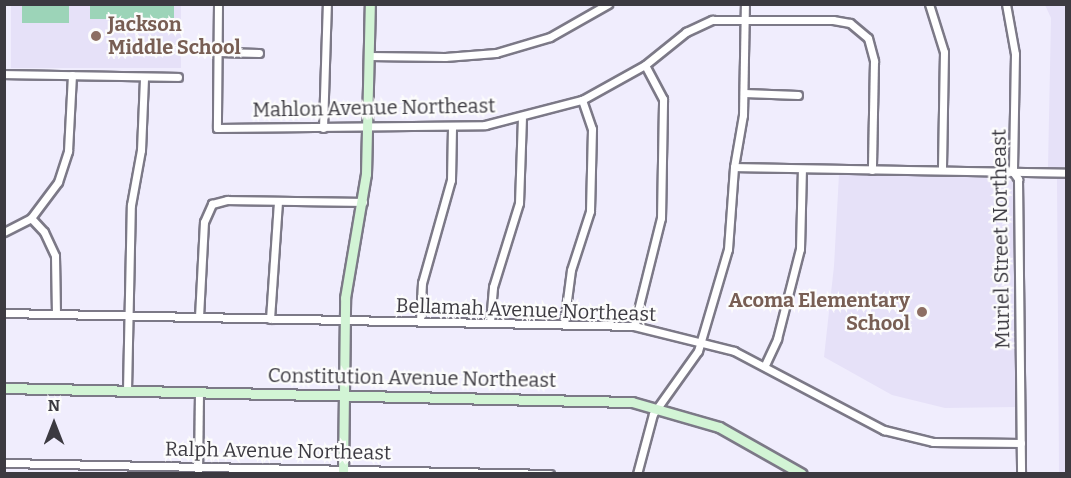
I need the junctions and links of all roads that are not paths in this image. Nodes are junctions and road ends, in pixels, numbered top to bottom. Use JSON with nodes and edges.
{"nodes":[{"id":1,"x":218,"y":4,"type":"edge"},
{"id":2,"x":327,"y":4,"type":"edge"},
{"id":3,"x":370,"y":4,"type":"edge"},
{"id":4,"x":608,"y":4,"type":"edge"},
{"id":5,"x":745,"y":4,"type":"edge"},
{"id":6,"x":929,"y":4,"type":"edge"},
{"id":7,"x":1006,"y":4,"type":"edge"},
{"id":8,"x":745,"y":18,"type":"junction"},
{"id":9,"x":218,"y":52,"type":"junction"},
{"id":10,"x":259,"y":53,"type":"dead end"},
{"id":11,"x":369,"y":56,"type":"junction"},
{"id":12,"x":645,"y":65,"type":"junction"},
{"id":13,"x":4,"y":74,"type":"edge"},
{"id":14,"x":72,"y":75,"type":"junction"},
{"id":15,"x":144,"y":76,"type":"junction"},
{"id":16,"x":178,"y":77,"type":"dead end"},
{"id":17,"x":744,"y":93,"type":"junction"},
{"id":18,"x":798,"y":95,"type":"dead end"},
{"id":19,"x":582,"y":100,"type":"junction"},
{"id":20,"x":522,"y":119,"type":"junction"},
{"id":21,"x":367,"y":126,"type":"junction"},
{"id":22,"x":452,"y":127,"type":"junction"},
{"id":23,"x":323,"y":128,"type":"junction"},
{"id":24,"x":734,"y":167,"type":"junction"},
{"id":25,"x":802,"y":169,"type":"junction"},
{"id":26,"x":872,"y":170,"type":"junction"},
{"id":27,"x":942,"y":170,"type":"junction"},
{"id":28,"x":1013,"y":172,"type":"junction"},
{"id":29,"x":1066,"y":173,"type":"edge"},
{"id":30,"x":278,"y":201,"type":"junction"},
{"id":31,"x":363,"y":202,"type":"junction"},
{"id":32,"x":31,"y":218,"type":"junction"},
{"id":33,"x":4,"y":232,"type":"edge"},
{"id":34,"x":4,"y":313,"type":"edge"},
{"id":35,"x":56,"y":314,"type":"junction"},
{"id":36,"x":129,"y":315,"type":"junction"},
{"id":37,"x":199,"y":317,"type":"junction"},
{"id":38,"x":270,"y":319,"type":"junction"},
{"id":39,"x":345,"y":320,"type":"junction"},
{"id":40,"x":420,"y":321,"type":"junction"},
{"id":41,"x":490,"y":322,"type":"junction"},
{"id":42,"x":564,"y":324,"type":"junction"},
{"id":43,"x":634,"y":326,"type":"junction"},
{"id":44,"x":701,"y":341,"type":"junction"},
{"id":45,"x":765,"y":366,"type":"junction"},
{"id":46,"x":4,"y":388,"type":"edge"},
{"id":47,"x":127,"y":390,"type":"junction"},
{"id":48,"x":200,"y":392,"type":"junction"},
{"id":49,"x":344,"y":394,"type":"junction"},
{"id":50,"x":658,"y":407,"type":"junction"},
{"id":51,"x":1021,"y":443,"type":"junction"},
{"id":52,"x":4,"y":463,"type":"edge"},
{"id":53,"x":56,"y":464,"type":"junction"},
{"id":54,"x":127,"y":465,"type":"junction"},
{"id":55,"x":198,"y":470,"type":"edge"},
{"id":56,"x":268,"y":471,"type":"edge"},
{"id":57,"x":344,"y":471,"type":"edge"},
{"id":58,"x":418,"y":472,"type":"edge"},
{"id":59,"x":487,"y":473,"type":"edge"},
{"id":60,"x":57,"y":474,"type":"edge"},
{"id":61,"x":127,"y":474,"type":"edge"},
{"id":62,"x":550,"y":474,"type":"edge"},
{"id":63,"x":637,"y":474,"type":"edge"},
{"id":64,"x":802,"y":474,"type":"edge"},
{"id":65,"x":1021,"y":474,"type":"edge"}],
"edges":[{"from":1,"to":9,"type":"street"},
{"from":2,"to":23,"type":"street"},
{"from":3,"to":11,"type":"street"},
{"from":4,"to":11,"type":"street"},
{"from":5,"to":8,"type":"street"},
{"from":6,"to":27,"type":"street"},
{"from":7,"to":28,"type":"street","name":"Muriel Street Northeast"},
{"from":8,"to":12,"type":"street","name":"Mahlon Avenue Northeast"},
{"from":8,"to":17,"type":"street"},
{"from":8,"to":26,"type":"street","name":"Mahlon Avenue Northeast"},
{"from":9,"to":10,"type":"street"},
{"from":9,"to":23,"type":"street","name":"Mahlon Avenue Northeast"},
{"from":11,"to":21,"type":"street"},
{"from":12,"to":19,"type":"street","name":"Mahlon Avenue Northeast"},
{"from":12,"to":43,"type":"street"},
{"from":13,"to":14,"type":"street"},
{"from":14,"to":15,"type":"street"},
{"from":14,"to":32,"type":"street"},
{"from":15,"to":16,"type":"street"},
{"from":15,"to":36,"type":"street"},
{"from":17,"to":18,"type":"street"},
{"from":17,"to":24,"type":"street"},
{"from":19,"to":20,"type":"street","name":"Mahlon Avenue Northeast"},
{"from":19,"to":42,"type":"street"},
{"from":20,"to":22,"type":"street","name":"Mahlon Avenue Northeast"},
{"from":20,"to":41,"type":"street"},
{"from":21,"to":22,"type":"street","name":"Mahlon Avenue Northeast"},
{"from":21,"to":23,"type":"street","name":"Mahlon Avenue Northeast"},
{"from":21,"to":31,"type":"street"},
{"from":22,"to":40,"type":"street"},
{"from":24,"to":25,"type":"street"},
{"from":24,"to":44,"type":"street"},
{"from":25,"to":26,"type":"street"},
{"from":25,"to":45,"type":"street"},
{"from":26,"to":27,"type":"street"},
{"from":27,"to":28,"type":"street"},
{"from":28,"to":29,"type":"street"},
{"from":28,"to":51,"type":"street","name":"Muriel Street Northeast"},
{"from":30,"to":31,"type":"street"},
{"from":30,"to":37,"type":"street"},
{"from":30,"to":38,"type":"street"},
{"from":31,"to":39,"type":"street"},
{"from":32,"to":33,"type":"street"},
{"from":32,"to":35,"type":"street"},
{"from":34,"to":35,"type":"street","name":"Bellamah Avenue Northeast"},
{"from":35,"to":36,"type":"street","name":"Bellamah Avenue Northeast"},
{"from":36,"to":37,"type":"street","name":"Bellamah Avenue Northeast"},
{"from":36,"to":47,"type":"street"},
{"from":37,"to":38,"type":"street","name":"Bellamah Avenue Northeast"},
{"from":38,"to":39,"type":"street","name":"Bellamah Avenue Northeast"},
{"from":39,"to":40,"type":"street","name":"Bellamah Avenue Northeast"},
{"from":39,"to":49,"type":"street"},
{"from":40,"to":41,"type":"street","name":"Bellamah Avenue Northeast"},
{"from":41,"to":42,"type":"street","name":"Bellamah Avenue Northeast"},
{"from":42,"to":43,"type":"street","name":"Bellamah Avenue Northeast"},
{"from":43,"to":44,"type":"street","name":"Bellamah Avenue Northeast"},
{"from":44,"to":45,"type":"street","name":"Bellamah Avenue Northeast"},
{"from":44,"to":50,"type":"street"},
{"from":45,"to":51,"type":"street","name":"Bellamah Avenue Northeast"},
{"from":46,"to":47,"type":"street","name":"Constitution Avenue Northeast"},
{"from":47,"to":48,"type":"street","name":"Constitution Avenue Northeast"},
{"from":48,"to":49,"type":"street","name":"Constitution Avenue Northeast"},
{"from":48,"to":55,"type":"street"},
{"from":49,"to":50,"type":"street","name":"Constitution Avenue Northeast"},
{"from":49,"to":57,"type":"street"},
{"from":50,"to":63,"type":"street"},
{"from":50,"to":64,"type":"street","name":"Constitution Avenue Northeast"},
{"from":51,"to":65,"type":"street","name":"Muriel Street Northeast"},
{"from":52,"to":53,"type":"street","name":"Ralph Avenue Northeast"},
{"from":53,"to":54,"type":"street","name":"Ralph Avenue Northeast"},
{"from":53,"to":60,"type":"street"},
{"from":54,"to":55,"type":"street","name":"Ralph Avenue Northeast"},
{"from":54,"to":61,"type":"street"},
{"from":55,"to":56,"type":"street","name":"Ralph Avenue Northeast"},
{"from":56,"to":57,"type":"street","name":"Ralph Avenue Northeast"},
{"from":57,"to":58,"type":"street","name":"Ralph Avenue Northeast"},
{"from":58,"to":59,"type":"street","name":"Ralph Avenue Northeast"},
{"from":59,"to":62,"type":"street","name":"Ralph Avenue Northeast"}]}
